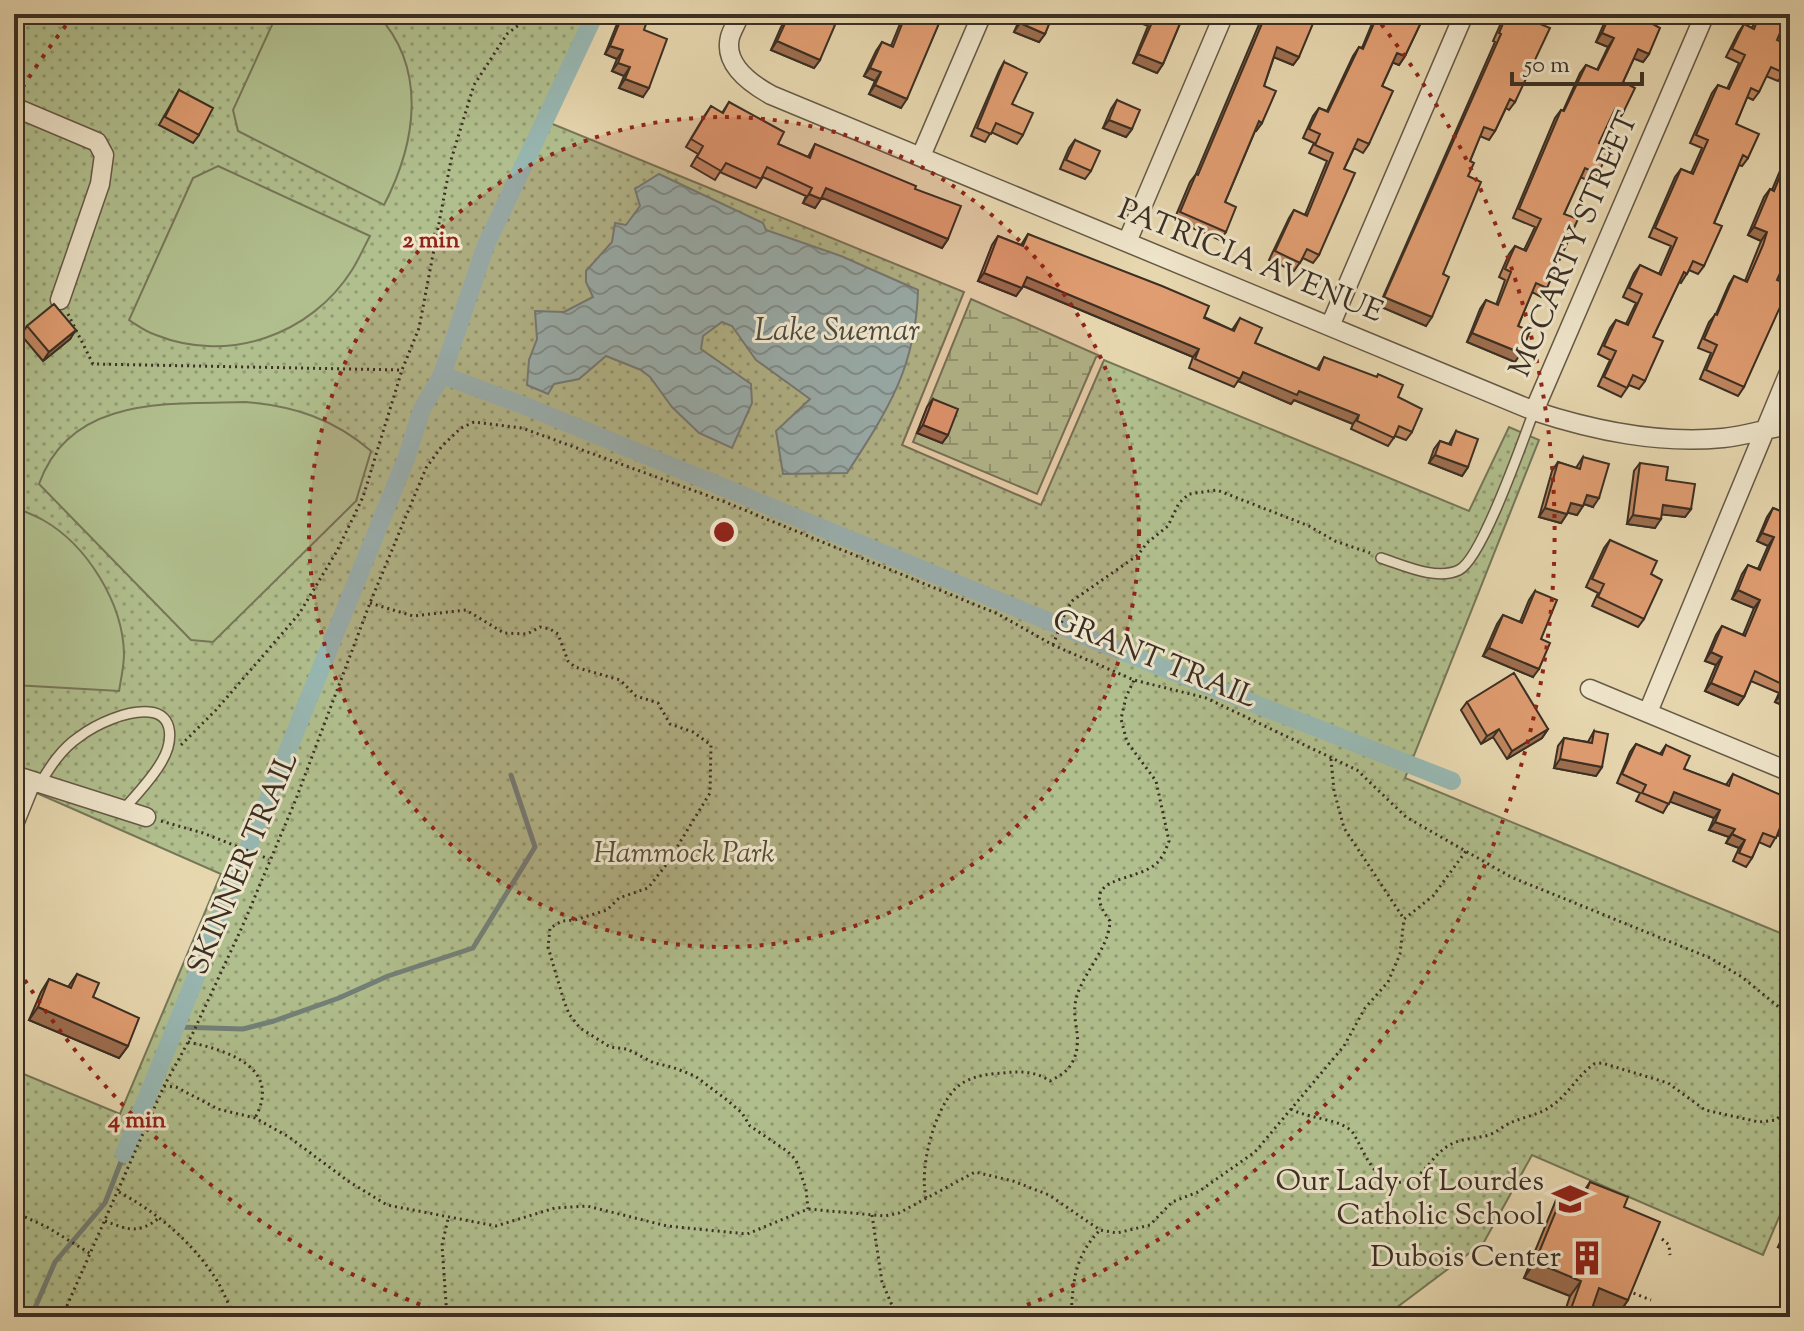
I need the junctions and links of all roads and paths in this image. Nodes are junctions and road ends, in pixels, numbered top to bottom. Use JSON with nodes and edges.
{"nodes":[{"id":1,"x":533,"y":14,"type":"edge"},
{"id":2,"x":740,"y":14,"type":"edge"},
{"id":3,"x":982,"y":14,"type":"edge"},
{"id":4,"x":1224,"y":14,"type":"edge"},
{"id":5,"x":1464,"y":14,"type":"edge"},
{"id":6,"x":1705,"y":14,"type":"edge"},
{"id":7,"x":14,"y":107,"type":"edge"},
{"id":8,"x":921,"y":156,"type":"junction"},
{"id":9,"x":1127,"y":242,"type":"junction"},
{"id":10,"x":60,"y":300,"type":"joint"},
{"id":11,"x":1330,"y":326,"type":"junction"},
{"id":12,"x":402,"y":370,"type":"junction"},
{"id":13,"x":1790,"y":370,"type":"edge"},
{"id":14,"x":1534,"y":411,"type":"junction"},
{"id":15,"x":1790,"y":425,"type":"edge"},
{"id":16,"x":461,"y":428,"type":"joint"},
{"id":17,"x":1765,"y":429,"type":"junction"},
{"id":18,"x":1381,"y":558,"type":"joint"},
{"id":19,"x":370,"y":603,"type":"junction"},
{"id":20,"x":1054,"y":643,"type":"junction"},
{"id":21,"x":1134,"y":680,"type":"junction"},
{"id":22,"x":1590,"y":689,"type":"dead end"},
{"id":23,"x":1648,"y":712,"type":"junction"},
{"id":24,"x":1331,"y":757,"type":"junction"},
{"id":25,"x":162,"y":760,"type":"junction"},
{"id":26,"x":1790,"y":772,"type":"edge"},
{"id":27,"x":28,"y":781,"type":"edge"},
{"id":28,"x":123,"y":810,"type":"junction"},
{"id":29,"x":146,"y":817,"type":"joint"},
{"id":30,"x":14,"y":824,"type":"edge"},
{"id":31,"x":1466,"y":851,"type":"junction"},
{"id":32,"x":269,"y":859,"type":"junction"},
{"id":33,"x":1404,"y":919,"type":"junction"},
{"id":34,"x":1790,"y":1020,"type":"edge"},
{"id":35,"x":188,"y":1042,"type":"junction"},
{"id":36,"x":164,"y":1086,"type":"junction"},
{"id":37,"x":1790,"y":1106,"type":"edge"},
{"id":38,"x":1291,"y":1109,"type":"junction"},
{"id":39,"x":255,"y":1118,"type":"junction"},
{"id":40,"x":118,"y":1191,"type":"junction"},
{"id":41,"x":926,"y":1198,"type":"junction"},
{"id":42,"x":808,"y":1209,"type":"junction"},
{"id":43,"x":14,"y":1212,"type":"edge"},
{"id":44,"x":872,"y":1215,"type":"junction"},
{"id":45,"x":159,"y":1218,"type":"junction"},
{"id":46,"x":448,"y":1219,"type":"junction"},
{"id":47,"x":105,"y":1221,"type":"junction"},
{"id":48,"x":1100,"y":1230,"type":"junction"},
{"id":49,"x":1662,"y":1239,"type":"edge"},
{"id":50,"x":91,"y":1254,"type":"junction"},
{"id":51,"x":1670,"y":1255,"type":"dead end"},
{"id":52,"x":1628,"y":1291,"type":"edge"},
{"id":53,"x":1651,"y":1300,"type":"dead end"},
{"id":54,"x":62,"y":1317,"type":"edge"},
{"id":55,"x":237,"y":1317,"type":"edge"},
{"id":56,"x":447,"y":1317,"type":"edge"},
{"id":57,"x":897,"y":1317,"type":"edge"},
{"id":58,"x":1071,"y":1317,"type":"edge"}],
"edges":[{"from":1,"to":12,"type":"path"},
{"from":2,"to":8,"type":"street","name":"PATRICIA AVENUE"},
{"from":3,"to":8,"type":"street"},
{"from":4,"to":9,"type":"street"},
{"from":5,"to":11,"type":"street"},
{"from":6,"to":14,"type":"street","name":"MCCARTY STREET"},
{"from":7,"to":10,"type":"street"},
{"from":8,"to":9,"type":"street","name":"PATRICIA AVENUE"},
{"from":9,"to":11,"type":"street","name":"PATRICIA AVENUE"},
{"from":10,"to":12,"type":"path"},
{"from":11,"to":14,"type":"street","name":"PATRICIA AVENUE"},
{"from":12,"to":25,"type":"path"},
{"from":13,"to":17,"type":"street"},
{"from":14,"to":17,"type":"street","name":"PATRICIA AVENUE"},
{"from":14,"to":18,"type":"lane"},
{"from":15,"to":17,"type":"street","name":"PATRICIA AVENUE"},
{"from":16,"to":19,"type":"path","name":"SKINNER TRAIL"},
{"from":16,"to":20,"type":"path","name":"GRANT TRAIL"},
{"from":17,"to":23,"type":"street"},
{"from":18,"to":20,"type":"path"},
{"from":19,"to":32,"type":"path","name":"SKINNER TRAIL"},
{"from":19,"to":42,"type":"path"},
{"from":20,"to":21,"type":"path","name":"GRANT TRAIL"},
{"from":21,"to":24,"type":"path","name":"GRANT TRAIL"},
{"from":21,"to":41,"type":"path"},
{"from":22,"to":23,"type":"street"},
{"from":23,"to":26,"type":"street"},
{"from":24,"to":31,"type":"path","name":"GRANT TRAIL"},
{"from":24,"to":33,"type":"path"},
{"from":25,"to":27,"type":"lane"},
{"from":25,"to":28,"type":"lane"},
{"from":27,"to":28,"type":"street"},
{"from":27,"to":30,"type":"street"},
{"from":28,"to":29,"type":"street"},
{"from":29,"to":32,"type":"path"},
{"from":31,"to":33,"type":"path"},
{"from":31,"to":34,"type":"path","name":"GRANT TRAIL"},
{"from":32,"to":35,"type":"path","name":"SKINNER TRAIL"},
{"from":33,"to":38,"type":"path"},
{"from":35,"to":36,"type":"path","name":"SKINNER TRAIL"},
{"from":35,"to":39,"type":"path"},
{"from":36,"to":39,"type":"path"},
{"from":36,"to":40,"type":"path","name":"SKINNER TRAIL"},
{"from":37,"to":38,"type":"path"},
{"from":38,"to":48,"type":"path"},
{"from":39,"to":46,"type":"path"},
{"from":40,"to":45,"type":"path"},
{"from":40,"to":47,"type":"path","name":"SKINNER TRAIL"},
{"from":41,"to":44,"type":"path"},
{"from":41,"to":48,"type":"path"},
{"from":42,"to":44,"type":"path"},
{"from":42,"to":46,"type":"path"},
{"from":43,"to":50,"type":"path"},
{"from":44,"to":57,"type":"path"},
{"from":45,"to":47,"type":"path"},
{"from":45,"to":55,"type":"path"},
{"from":46,"to":56,"type":"path"},
{"from":47,"to":50,"type":"path","name":"SKINNER TRAIL"},
{"from":48,"to":58,"type":"path"},
{"from":49,"to":51,"type":"path"},
{"from":50,"to":54,"type":"path","name":"SKINNER TRAIL"},
{"from":52,"to":53,"type":"path"}]}
